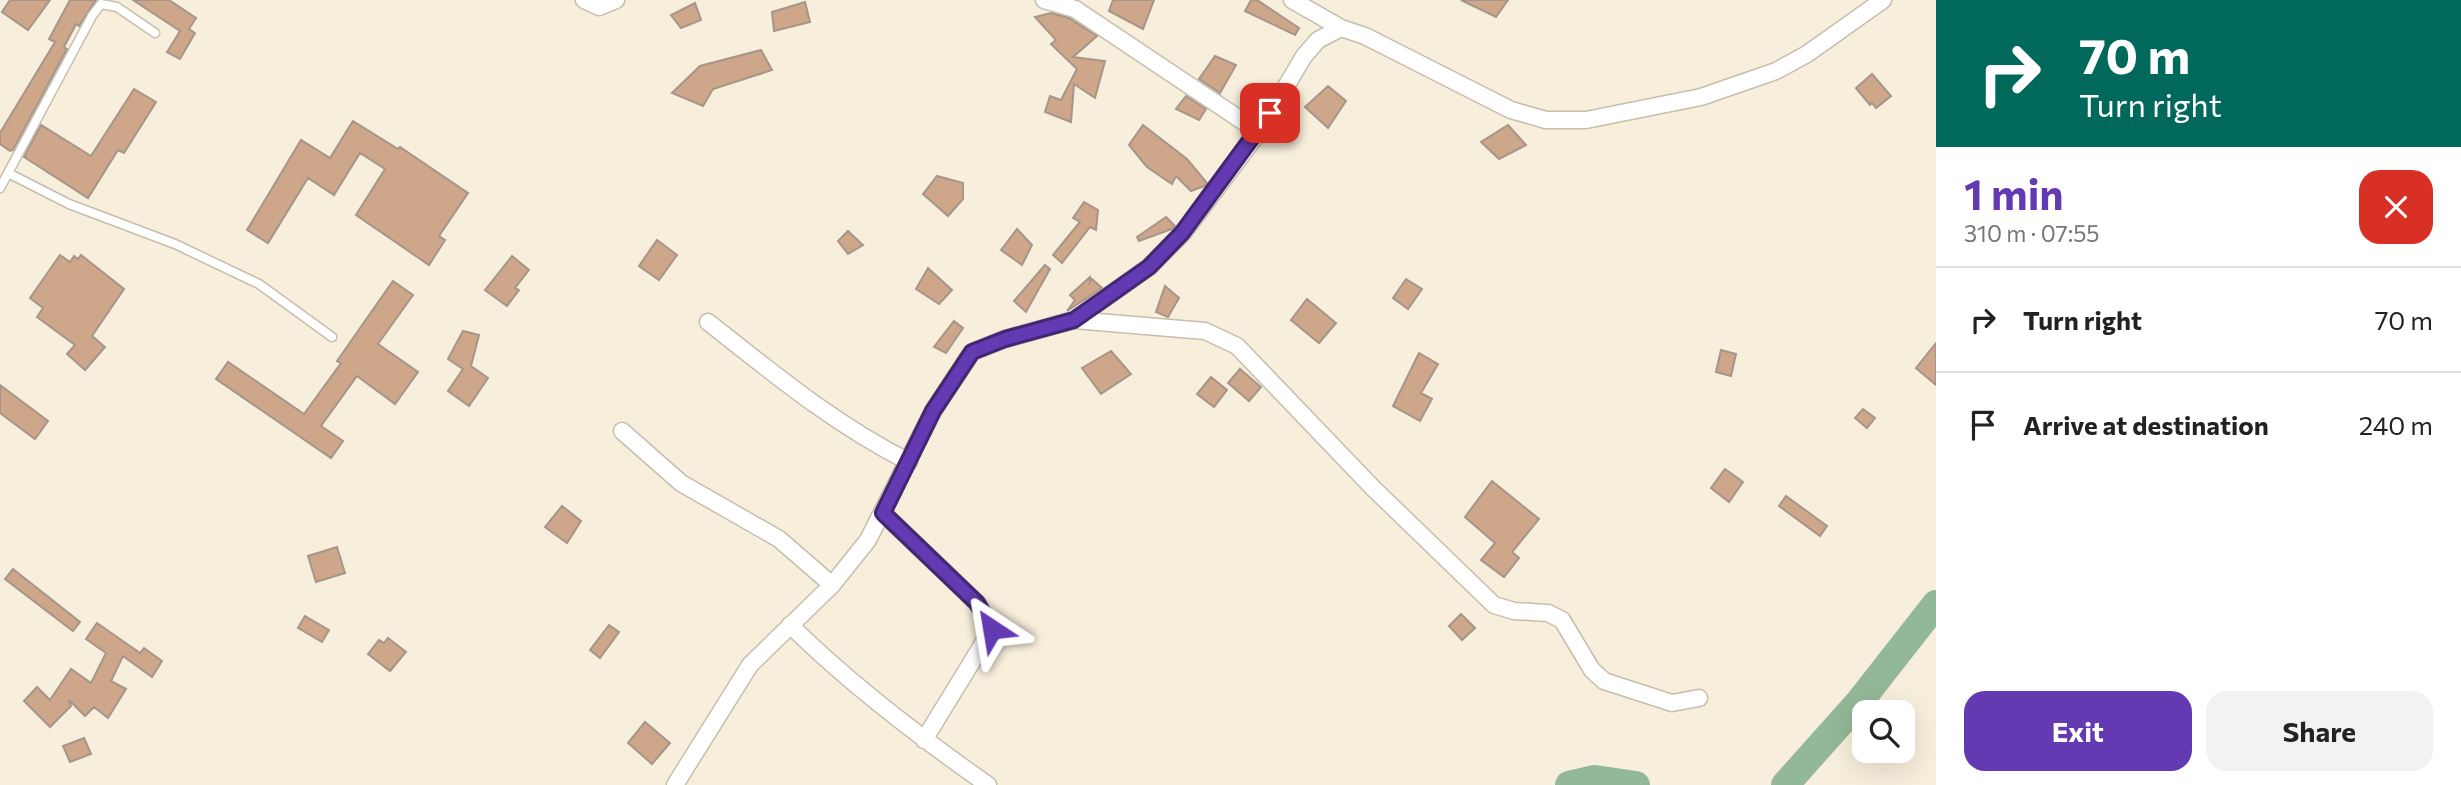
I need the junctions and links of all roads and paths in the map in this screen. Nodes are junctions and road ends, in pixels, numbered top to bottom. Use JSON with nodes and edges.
{"nodes":[{"id":1,"x":584,"y":0,"type":"edge"},
{"id":2,"x":616,"y":0,"type":"edge"},
{"id":3,"x":1044,"y":0,"type":"edge"},
{"id":4,"x":1293,"y":0,"type":"edge"},
{"id":5,"x":1884,"y":0,"type":"edge"},
{"id":6,"x":1341,"y":28,"type":"junction"},
{"id":7,"x":155,"y":33,"type":"dead end"},
{"id":8,"x":1259,"y":132,"type":"junction"},
{"id":9,"x":8,"y":173,"type":"junction"},
{"id":10,"x":0,"y":188,"type":"edge"},
{"id":11,"x":1074,"y":320,"type":"junction"},
{"id":12,"x":708,"y":322,"type":"dead end"},
{"id":13,"x":331,"y":337,"type":"dead end"},
{"id":14,"x":622,"y":431,"type":"dead end"},
{"id":15,"x":909,"y":461,"type":"junction"},
{"id":16,"x":883,"y":513,"type":"junction"},
{"id":17,"x":832,"y":585,"type":"junction"},
{"id":18,"x":789,"y":625,"type":"junction"},
{"id":19,"x":1699,"y":698,"type":"dead end"},
{"id":20,"x":924,"y":740,"type":"junction"},
{"id":21,"x":675,"y":785,"type":"edge"},
{"id":22,"x":988,"y":785,"type":"edge"}],
"edges":[{"from":1,"to":2,"type":"street"},
{"from":3,"to":8,"type":"street"},
{"from":4,"to":6,"type":"street"},
{"from":5,"to":6,"type":"street"},
{"from":6,"to":8,"type":"street"},
{"from":7,"to":9,"type":"lane"},
{"from":8,"to":11,"type":"street"},
{"from":9,"to":10,"type":"lane"},
{"from":9,"to":13,"type":"lane"},
{"from":11,"to":15,"type":"street"},
{"from":11,"to":19,"type":"street"},
{"from":12,"to":15,"type":"street"},
{"from":14,"to":17,"type":"street"},
{"from":15,"to":16,"type":"street"},
{"from":16,"to":17,"type":"street"},
{"from":16,"to":20,"type":"street"},
{"from":17,"to":18,"type":"street"},
{"from":18,"to":20,"type":"street"},
{"from":18,"to":21,"type":"street"},
{"from":20,"to":22,"type":"street"}]}
